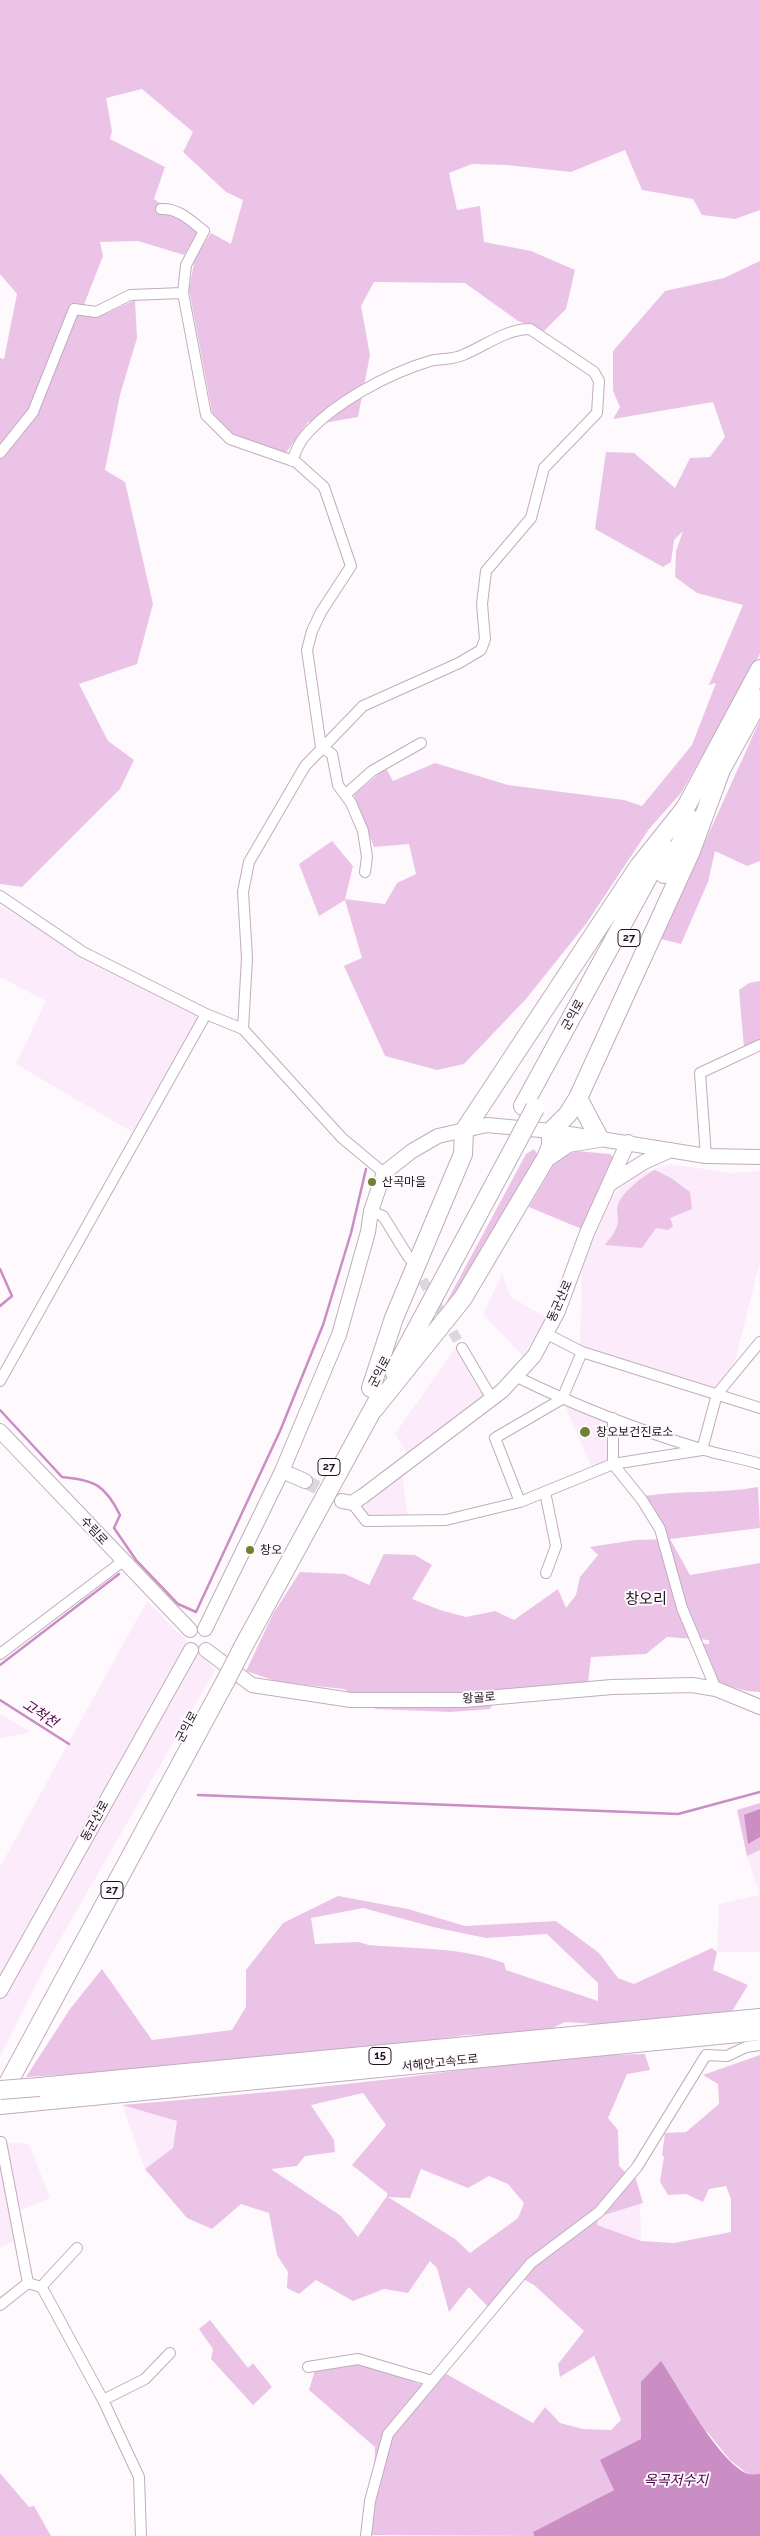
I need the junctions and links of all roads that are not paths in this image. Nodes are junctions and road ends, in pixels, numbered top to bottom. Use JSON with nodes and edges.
{"nodes":[{"id":1,"x":161,"y":209,"type":"dead end"},
{"id":2,"x":183,"y":294,"type":"junction"},
{"id":3,"x":0,"y":453,"type":"edge"},
{"id":4,"x":292,"y":460,"type":"junction"},
{"id":5,"x":760,"y":669,"type":"edge"},
{"id":6,"x":760,"y":699,"type":"edge"},
{"id":7,"x":421,"y":743,"type":"dead end"},
{"id":8,"x":321,"y":747,"type":"junction"},
{"id":9,"x":722,"y":767,"type":"junction"},
{"id":10,"x":345,"y":795,"type":"junction"},
{"id":11,"x":686,"y":807,"type":"junction"},
{"id":12,"x":365,"y":872,"type":"dead end"},
{"id":13,"x":0,"y":896,"type":"edge"},
{"id":14,"x":206,"y":1014,"type":"junction"},
{"id":15,"x":243,"y":1029,"type":"junction"},
{"id":16,"x":760,"y":1045,"type":"edge"},
{"id":17,"x":578,"y":1098,"type":"junction"},
{"id":18,"x":529,"y":1107,"type":"junction"},
{"id":19,"x":464,"y":1131,"type":"junction"},
{"id":20,"x":551,"y":1131,"type":"junction"},
{"id":21,"x":599,"y":1138,"type":"junction"},
{"id":22,"x":511,"y":1141,"type":"junction"},
{"id":23,"x":628,"y":1142,"type":"junction"},
{"id":24,"x":671,"y":1150,"type":"junction"},
{"id":25,"x":706,"y":1156,"type":"junction"},
{"id":26,"x":546,"y":1158,"type":"junction"},
{"id":27,"x":760,"y":1158,"type":"edge"},
{"id":28,"x":384,"y":1173,"type":"junction"},
{"id":29,"x":611,"y":1184,"type":"junction"},
{"id":30,"x":371,"y":1211,"type":"junction"},
{"id":31,"x":409,"y":1258,"type":"tunnel mouth"},
{"id":32,"x":545,"y":1333,"type":"junction"},
{"id":33,"x":760,"y":1342,"type":"edge"},
{"id":34,"x":462,"y":1348,"type":"tunnel mouth"},
{"id":35,"x":582,"y":1352,"type":"junction"},
{"id":36,"x":517,"y":1377,"type":"junction"},
{"id":37,"x":0,"y":1381,"type":"edge"},
{"id":38,"x":371,"y":1388,"type":"junction"},
{"id":39,"x":717,"y":1394,"type":"junction"},
{"id":40,"x":492,"y":1398,"type":"junction"},
{"id":41,"x":562,"y":1399,"type":"junction"},
{"id":42,"x":760,"y":1408,"type":"edge"},
{"id":43,"x":374,"y":1409,"type":"junction"},
{"id":44,"x":613,"y":1418,"type":"junction"},
{"id":45,"x":0,"y":1431,"type":"edge"},
{"id":46,"x":702,"y":1450,"type":"junction"},
{"id":47,"x":613,"y":1464,"type":"junction"},
{"id":48,"x":760,"y":1464,"type":"edge"},
{"id":49,"x":282,"y":1471,"type":"junction"},
{"id":50,"x":305,"y":1481,"type":"tunnel mouth"},
{"id":51,"x":545,"y":1492,"type":"junction"},
{"id":52,"x":347,"y":1502,"type":"joint"},
{"id":53,"x":520,"y":1502,"type":"junction"},
{"id":54,"x":123,"y":1561,"type":"junction"},
{"id":55,"x":546,"y":1572,"type":"dead end"},
{"id":56,"x":190,"y":1630,"type":"junction"},
{"id":57,"x":205,"y":1630,"type":"junction"},
{"id":58,"x":238,"y":1645,"type":"junction"},
{"id":59,"x":191,"y":1650,"type":"junction"},
{"id":60,"x":206,"y":1650,"type":"junction"},
{"id":61,"x":0,"y":1654,"type":"edge"},
{"id":62,"x":220,"y":1679,"type":"junction"},
{"id":63,"x":716,"y":1689,"type":"junction"},
{"id":64,"x":760,"y":1707,"type":"edge"},
{"id":65,"x":0,"y":1991,"type":"edge"},
{"id":66,"x":757,"y":2022,"type":"edge"},
{"id":67,"x":760,"y":2045,"type":"edge"},
{"id":68,"x":0,"y":2074,"type":"edge"},
{"id":69,"x":0,"y":2090,"type":"edge"},
{"id":70,"x":0,"y":2098,"type":"edge"},
{"id":71,"x":0,"y":2105,"type":"edge"},
{"id":72,"x":1,"y":2142,"type":"edge"},
{"id":73,"x":77,"y":2248,"type":"dead end"},
{"id":74,"x":28,"y":2283,"type":"junction"},
{"id":75,"x":41,"y":2287,"type":"junction"},
{"id":76,"x":0,"y":2305,"type":"edge"},
{"id":77,"x":170,"y":2353,"type":"dead end"},
{"id":78,"x":308,"y":2367,"type":"dead end"},
{"id":79,"x":432,"y":2381,"type":"junction"},
{"id":80,"x":103,"y":2400,"type":"junction"},
{"id":81,"x":141,"y":2536,"type":"edge"},
{"id":82,"x":366,"y":2536,"type":"edge"}],
"edges":[{"from":1,"to":2,"type":"street"},
{"from":2,"to":3,"type":"street"},
{"from":2,"to":4,"type":"street"},
{"from":4,"to":8,"type":"street"},
{"from":4,"to":8,"type":"street"},
{"from":5,"to":11,"type":"highway","name":"군익로","number":"27"},
{"from":6,"to":9,"type":"highway","name":"군익로","number":"27"},
{"from":7,"to":10,"type":"street"},
{"from":8,"to":10,"type":"street"},
{"from":8,"to":15,"type":"street"},
{"from":9,"to":17,"type":"highway"},
{"from":9,"to":18,"type":"highway","name":"군익로","number":"27"},
{"from":10,"to":12,"type":"street"},
{"from":11,"to":18,"type":"highway","name":"군익로","number":"27"},
{"from":11,"to":19,"type":"highway"},
{"from":13,"to":14,"type":"street"},
{"from":14,"to":15,"type":"street"},
{"from":14,"to":37,"type":"street"},
{"from":15,"to":28,"type":"street"},
{"from":16,"to":25,"type":"street"},
{"from":17,"to":20,"type":"highway"},
{"from":17,"to":21,"type":"highway"},
{"from":18,"to":22,"type":"highway","name":"군익로","number":"27","bridge":true},
{"from":19,"to":20,"type":"street"},
{"from":19,"to":28,"type":"street"},
{"from":19,"to":38,"type":"highway"},
{"from":20,"to":21,"type":"street"},
{"from":20,"to":26,"type":"highway"},
{"from":21,"to":23,"type":"street"},
{"from":21,"to":26,"type":"highway"},
{"from":22,"to":38,"type":"highway","name":"군익로","number":"27"},
{"from":22,"to":43,"type":"highway","name":"군익로","number":"27"},
{"from":23,"to":24,"type":"street"},
{"from":23,"to":29,"type":"street","name":"동군산로"},
{"from":24,"to":25,"type":"street"},
{"from":24,"to":29,"type":"street"},
{"from":25,"to":27,"type":"street"},
{"from":26,"to":43,"type":"highway"},
{"from":28,"to":30,"type":"street"},
{"from":29,"to":32,"type":"street","name":"동군산로"},
{"from":30,"to":31,"type":"street"},
{"from":30,"to":49,"type":"street"},
{"from":32,"to":35,"type":"street"},
{"from":32,"to":36,"type":"street","name":"동군산로"},
{"from":33,"to":39,"type":"street"},
{"from":34,"to":40,"type":"street"},
{"from":35,"to":39,"type":"street"},
{"from":35,"to":41,"type":"street"},
{"from":36,"to":40,"type":"street","name":"동군산로"},
{"from":36,"to":41,"type":"street"},
{"from":38,"to":58,"type":"highway","name":"군익로","number":"27"},
{"from":39,"to":42,"type":"street"},
{"from":39,"to":46,"type":"street"},
{"from":40,"to":52,"type":"street","name":"동군산로"},
{"from":41,"to":44,"type":"street"},
{"from":41,"to":53,"type":"street"},
{"from":43,"to":58,"type":"highway","name":"군익로","number":"27"},
{"from":44,"to":46,"type":"street"},
{"from":44,"to":47,"type":"street"},
{"from":45,"to":54,"type":"street","name":"수림로"},
{"from":46,"to":47,"type":"street"},
{"from":46,"to":48,"type":"street"},
{"from":47,"to":51,"type":"street"},
{"from":47,"to":63,"type":"street"},
{"from":49,"to":50,"type":"street"},
{"from":49,"to":57,"type":"street"},
{"from":51,"to":53,"type":"street"},
{"from":51,"to":55,"type":"street"},
{"from":52,"to":53,"type":"street"},
{"from":54,"to":56,"type":"street","name":"수림로"},
{"from":54,"to":61,"type":"street"},
{"from":56,"to":57,"type":"street"},
{"from":56,"to":59,"type":"street"},
{"from":57,"to":60,"type":"street"},
{"from":58,"to":62,"type":"highway","name":"군익로","number":"27","bridge":true},
{"from":59,"to":60,"type":"street"},
{"from":59,"to":65,"type":"street","name":"동군산로"},
{"from":60,"to":63,"type":"street","name":"왕골로"},
{"from":62,"to":68,"type":"highway","name":"군익로","number":"27"},
{"from":62,"to":70,"type":"highway","name":"군익로","number":"27"},
{"from":63,"to":64,"type":"street","name":"왕골로"},
{"from":66,"to":69,"type":"highway","name":"서해안고속도로","number":"15","bridge":true},
{"from":66,"to":71,"type":"highway","name":"서해안고속도로","number":"15"},
{"from":67,"to":79,"type":"street"},
{"from":72,"to":74,"type":"street"},
{"from":73,"to":75,"type":"street"},
{"from":74,"to":75,"type":"street"},
{"from":74,"to":76,"type":"street"},
{"from":75,"to":80,"type":"street"},
{"from":77,"to":80,"type":"street"},
{"from":78,"to":79,"type":"street"},
{"from":79,"to":82,"type":"street"},
{"from":80,"to":81,"type":"street"}]}
